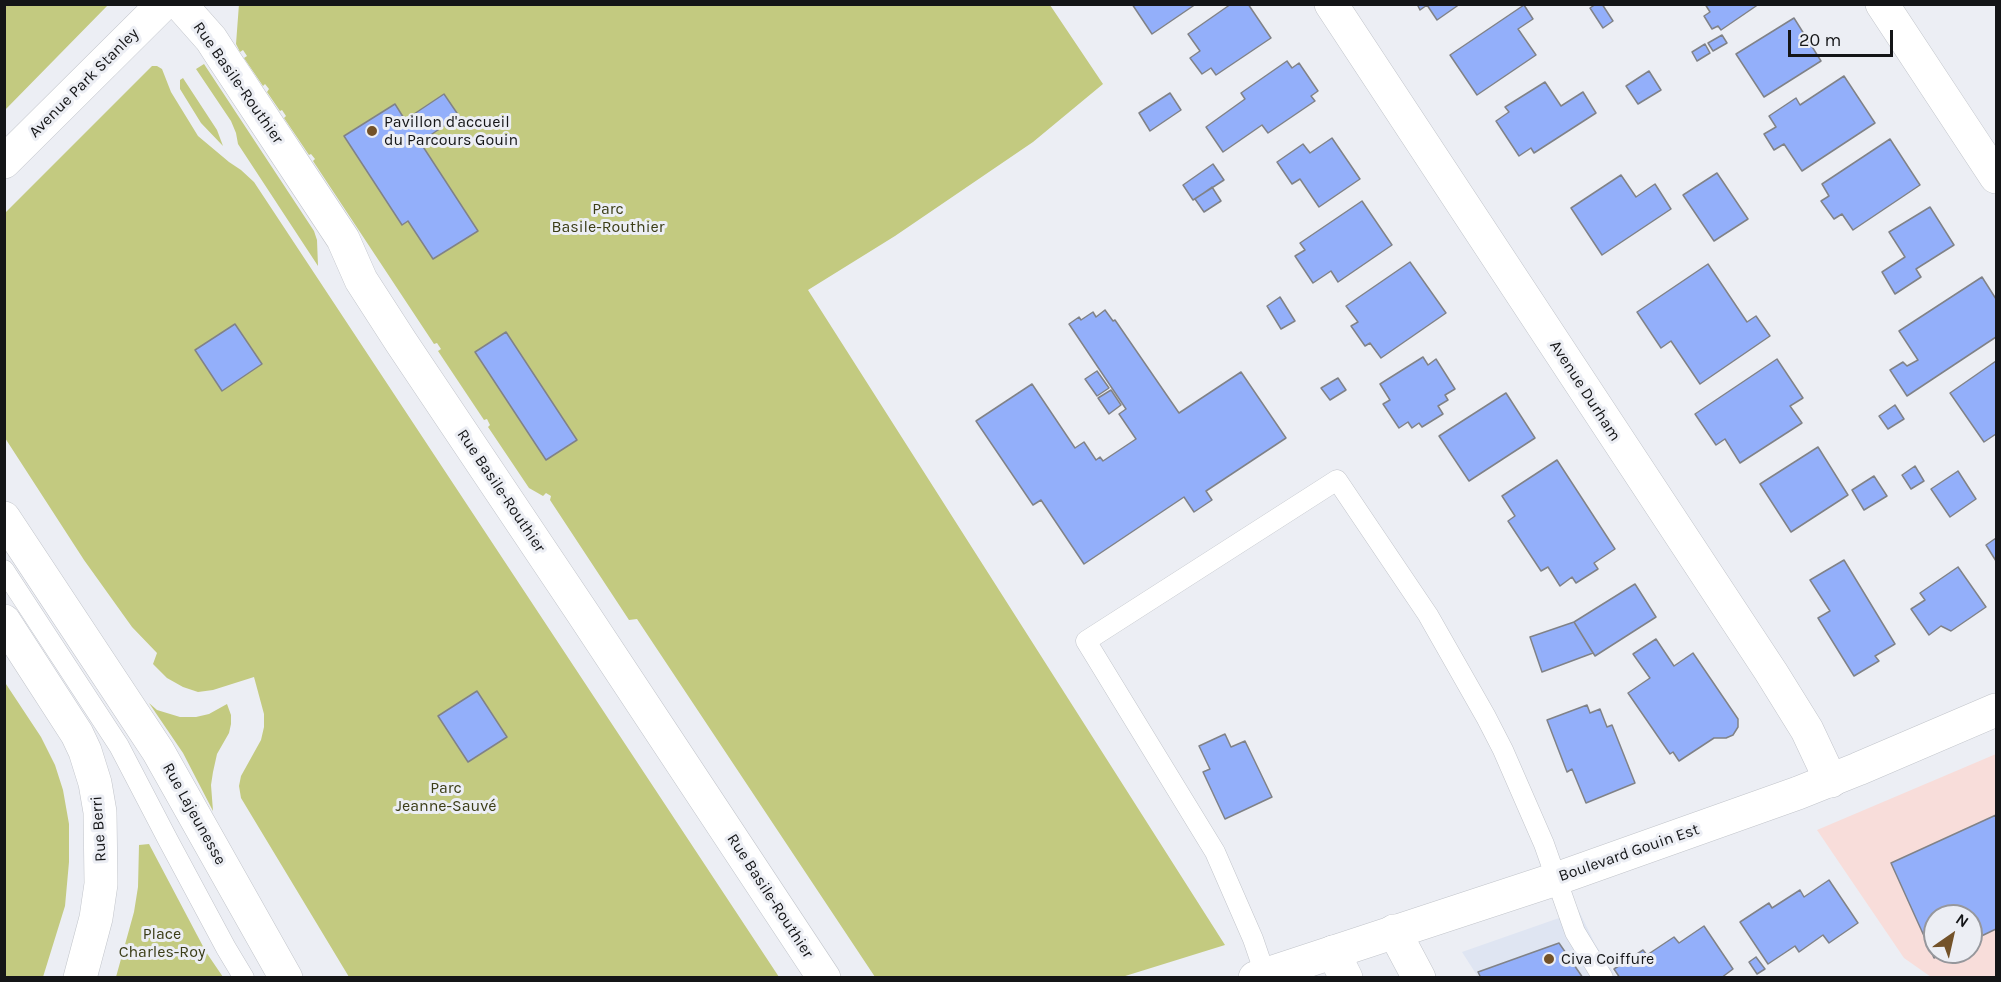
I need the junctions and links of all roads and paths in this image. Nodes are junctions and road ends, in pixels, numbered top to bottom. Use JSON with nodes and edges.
{"nodes":[{"id":1,"x":164,"y":4,"type":"edge"},
{"id":2,"x":180,"y":4,"type":"edge"},
{"id":3,"x":1331,"y":4,"type":"edge"},
{"id":4,"x":1882,"y":4,"type":"edge"},
{"id":5,"x":4,"y":162,"type":"edge"},
{"id":6,"x":1996,"y":177,"type":"edge"},
{"id":7,"x":4,"y":518,"type":"edge"},
{"id":8,"x":4,"y":570,"type":"edge"},
{"id":9,"x":4,"y":621,"type":"edge"},
{"id":10,"x":72,"y":673,"type":"junction"},
{"id":11,"x":1996,"y":710,"type":"edge"},
{"id":12,"x":1831,"y":781,"type":"junction"},
{"id":13,"x":1556,"y":879,"type":"junction"},
{"id":14,"x":1394,"y":931,"type":"junction"},
{"id":15,"x":1340,"y":965,"type":"edge"},
{"id":16,"x":1260,"y":976,"type":"edge"},
{"id":17,"x":80,"y":978,"type":"edge"},
{"id":18,"x":244,"y":978,"type":"edge"},
{"id":19,"x":286,"y":978,"type":"edge"},
{"id":20,"x":824,"y":978,"type":"edge"},
{"id":21,"x":1419,"y":978,"type":"edge"},
{"id":22,"x":1603,"y":978,"type":"edge"}],
"edges":[{"from":1,"to":5,"type":"street","name":"Avenue Park Stanley"},
{"from":2,"to":20,"type":"street","name":"Rue Basile-Routhier"},
{"from":3,"to":12,"type":"street","name":"Avenue Durham"},
{"from":4,"to":6,"type":"street"},
{"from":7,"to":10,"type":"street"},
{"from":8,"to":10,"type":"lane"},
{"from":9,"to":10,"type":"street"},
{"from":10,"to":17,"type":"street","name":"Rue Berri"},
{"from":10,"to":18,"type":"lane","name":"Rue Lajeunesse"},
{"from":10,"to":19,"type":"street","name":"Rue Lajeunesse"},
{"from":11,"to":12,"type":"street","name":"Boulevard Gouin Est"},
{"from":12,"to":13,"type":"street","name":"Boulevard Gouin Est"},
{"from":13,"to":14,"type":"street","name":"Boulevard Gouin Est"},
{"from":13,"to":16,"type":"lane"},
{"from":13,"to":22,"type":"lane"},
{"from":14,"to":15,"type":"street","name":"Boulevard Gouin Est"},
{"from":14,"to":21,"type":"street"},
{"from":15,"to":16,"type":"street","name":"Boulevard Gouin Est"}]}
